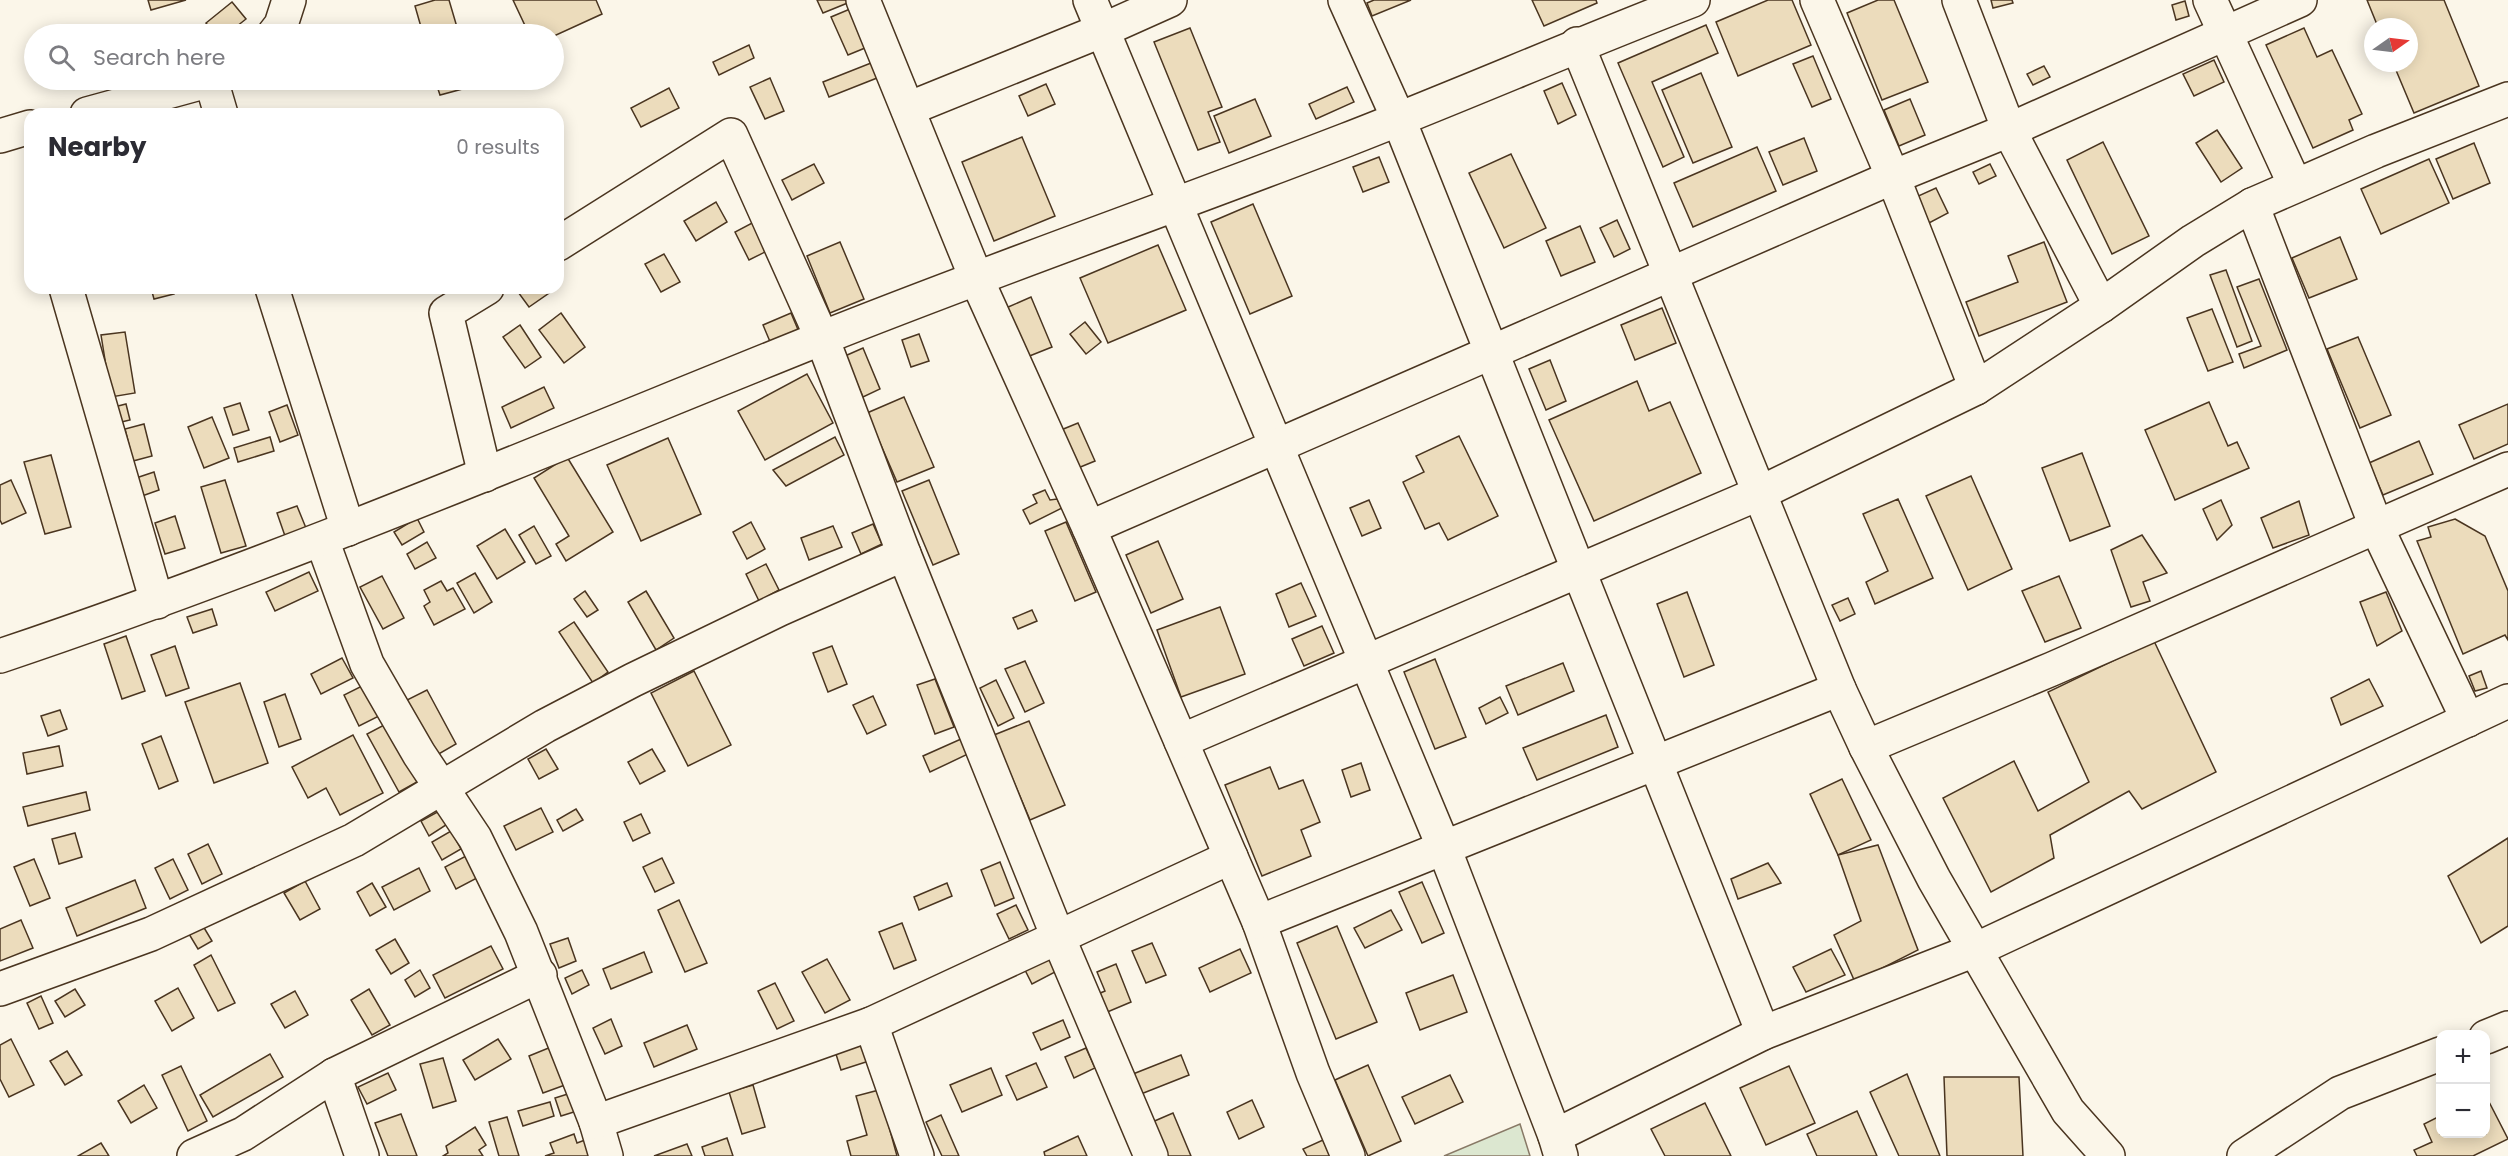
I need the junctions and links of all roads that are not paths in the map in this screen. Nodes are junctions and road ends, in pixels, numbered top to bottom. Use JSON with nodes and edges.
{"nodes":[{"id":1,"x":289,"y":0,"type":"edge"},
{"id":2,"x":863,"y":0,"type":"edge"},
{"id":3,"x":1090,"y":0,"type":"edge"},
{"id":4,"x":1170,"y":0,"type":"edge"},
{"id":5,"x":1345,"y":0,"type":"edge"},
{"id":6,"x":1693,"y":0,"type":"edge"},
{"id":7,"x":1817,"y":0,"type":"edge"},
{"id":8,"x":1959,"y":0,"type":"edge"},
{"id":9,"x":2210,"y":0,"type":"edge"},
{"id":10,"x":2300,"y":0,"type":"edge"},
{"id":11,"x":281,"y":24,"type":"edge"},
{"id":12,"x":1103,"y":30,"type":"junction"},
{"id":13,"x":2225,"y":33,"type":"junction"},
{"id":14,"x":1577,"y":44,"type":"junction"},
{"id":15,"x":175,"y":90,"type":"edge"},
{"id":16,"x":214,"y":90,"type":"edge"},
{"id":17,"x":2508,"y":99,"type":"edge"},
{"id":18,"x":109,"y":108,"type":"edge"},
{"id":19,"x":219,"y":108,"type":"edge"},
{"id":20,"x":908,"y":109,"type":"junction"},
{"id":21,"x":1399,"y":120,"type":"junction"},
{"id":22,"x":24,"y":129,"type":"edge"},
{"id":23,"x":2009,"y":130,"type":"junction"},
{"id":24,"x":0,"y":136,"type":"edge"},
{"id":25,"x":1893,"y":177,"type":"junction"},
{"id":26,"x":2295,"y":185,"type":"junction"},
{"id":27,"x":1176,"y":206,"type":"junction"},
{"id":28,"x":2252,"y":206,"type":"junction"},
{"id":29,"x":564,"y":240,"type":"edge"},
{"id":30,"x":1670,"y":274,"type":"junction"},
{"id":31,"x":976,"y":280,"type":"junction"},
{"id":32,"x":68,"y":294,"type":"edge"},
{"id":33,"x":274,"y":294,"type":"edge"},
{"id":34,"x":477,"y":294,"type":"edge"},
{"id":35,"x":2101,"y":306,"type":"junction"},
{"id":36,"x":822,"y":338,"type":"junction"},
{"id":37,"x":1492,"y":352,"type":"junction"},
{"id":38,"x":1976,"y":388,"type":"junction"},
{"id":39,"x":1276,"y":446,"type":"junction"},
{"id":40,"x":2508,"y":469,"type":"edge"},
{"id":41,"x":485,"y":476,"type":"junction"},
{"id":42,"x":1760,"y":493,"type":"junction"},
{"id":43,"x":2376,"y":526,"type":"junction"},
{"id":44,"x":1089,"y":528,"type":"junction"},
{"id":45,"x":335,"y":534,"type":"junction"},
{"id":46,"x":904,"y":554,"type":"junction"},
{"id":47,"x":1578,"y":570,"type":"junction"},
{"id":48,"x":157,"y":602,"type":"junction"},
{"id":49,"x":0,"y":656,"type":"edge"},
{"id":50,"x":1366,"y":660,"type":"junction"},
{"id":51,"x":1839,"y":689,"type":"junction"},
{"id":52,"x":2508,"y":701,"type":"edge"},
{"id":53,"x":2468,"y":720,"type":"junction"},
{"id":54,"x":1181,"y":741,"type":"junction"},
{"id":55,"x":1866,"y":747,"type":"junction"},
{"id":56,"x":1655,"y":762,"type":"junction"},
{"id":57,"x":443,"y":789,"type":"junction"},
{"id":58,"x":1444,"y":848,"type":"junction"},
{"id":59,"x":1230,"y":857,"type":"junction"},
{"id":60,"x":1258,"y":922,"type":"junction"},
{"id":61,"x":1058,"y":937,"type":"junction"},
{"id":62,"x":1976,"y":950,"type":"junction"},
{"id":63,"x":540,"y":975,"type":"junction"},
{"id":64,"x":0,"y":989,"type":"edge"},
{"id":65,"x":871,"y":1024,"type":"junction"},
{"id":66,"x":2508,"y":1028,"type":"edge"},
{"id":67,"x":1763,"y":1033,"type":"junction"},
{"id":68,"x":2490,"y":1035,"type":"edge"},
{"id":69,"x":2436,"y":1056,"type":"edge"},
{"id":70,"x":334,"y":1075,"type":"junction"},
{"id":71,"x":596,"y":1122,"type":"junction"},
{"id":72,"x":1558,"y":1146,"type":"edge"},
{"id":73,"x":194,"y":1156,"type":"edge"},
{"id":74,"x":362,"y":1156,"type":"edge"},
{"id":75,"x":606,"y":1156,"type":"edge"},
{"id":76,"x":917,"y":1156,"type":"edge"},
{"id":77,"x":1151,"y":1156,"type":"edge"},
{"id":78,"x":1348,"y":1156,"type":"edge"},
{"id":79,"x":2108,"y":1156,"type":"edge"},
{"id":80,"x":2244,"y":1156,"type":"edge"}],
"edges":[{"from":1,"to":11,"type":"street"},
{"from":2,"to":20,"type":"street"},
{"from":3,"to":12,"type":"street"},
{"from":4,"to":12,"type":"street"},
{"from":5,"to":21,"type":"street"},
{"from":6,"to":14,"type":"street"},
{"from":7,"to":25,"type":"street"},
{"from":8,"to":23,"type":"street"},
{"from":9,"to":13,"type":"street"},
{"from":10,"to":13,"type":"street"},
{"from":12,"to":20,"type":"street"},
{"from":12,"to":27,"type":"street"},
{"from":13,"to":23,"type":"street"},
{"from":13,"to":26,"type":"street"},
{"from":14,"to":21,"type":"street"},
{"from":14,"to":30,"type":"street"},
{"from":15,"to":18,"type":"street"},
{"from":16,"to":19,"type":"street"},
{"from":17,"to":26,"type":"street"},
{"from":20,"to":31,"type":"street"},
{"from":21,"to":27,"type":"street"},
{"from":21,"to":37,"type":"street"},
{"from":22,"to":24,"type":"street"},
{"from":23,"to":25,"type":"street"},
{"from":23,"to":35,"type":"street"},
{"from":25,"to":30,"type":"street"},
{"from":25,"to":38,"type":"street"},
{"from":26,"to":28,"type":"street"},
{"from":27,"to":31,"type":"street"},
{"from":27,"to":39,"type":"street"},
{"from":28,"to":35,"type":"street"},
{"from":28,"to":43,"type":"street"},
{"from":29,"to":36,"type":"street"},
{"from":30,"to":37,"type":"street"},
{"from":30,"to":42,"type":"street"},
{"from":31,"to":36,"type":"street"},
{"from":31,"to":44,"type":"street"},
{"from":32,"to":48,"type":"street"},
{"from":33,"to":45,"type":"street"},
{"from":34,"to":41,"type":"street"},
{"from":35,"to":38,"type":"street"},
{"from":36,"to":41,"type":"street"},
{"from":36,"to":46,"type":"street"},
{"from":37,"to":39,"type":"street"},
{"from":37,"to":47,"type":"street"},
{"from":38,"to":42,"type":"street"},
{"from":39,"to":44,"type":"street"},
{"from":39,"to":50,"type":"street"},
{"from":40,"to":43,"type":"street"},
{"from":41,"to":45,"type":"street"},
{"from":42,"to":47,"type":"street"},
{"from":42,"to":51,"type":"street"},
{"from":43,"to":53,"type":"street"},
{"from":43,"to":55,"type":"street"},
{"from":44,"to":54,"type":"street"},
{"from":45,"to":48,"type":"street"},
{"from":45,"to":57,"type":"street"},
{"from":46,"to":57,"type":"street"},
{"from":46,"to":61,"type":"street"},
{"from":47,"to":50,"type":"street"},
{"from":47,"to":56,"type":"street"},
{"from":48,"to":49,"type":"street"},
{"from":50,"to":54,"type":"street"},
{"from":50,"to":58,"type":"street"},
{"from":51,"to":55,"type":"street"},
{"from":51,"to":56,"type":"street"},
{"from":52,"to":53,"type":"street"},
{"from":53,"to":62,"type":"street"},
{"from":54,"to":59,"type":"street"},
{"from":55,"to":62,"type":"street"},
{"from":56,"to":58,"type":"street"},
{"from":56,"to":67,"type":"street"},
{"from":57,"to":63,"type":"street"},
{"from":57,"to":64,"type":"street"},
{"from":58,"to":60,"type":"street"},
{"from":58,"to":72,"type":"street"},
{"from":59,"to":60,"type":"street"},
{"from":59,"to":61,"type":"street"},
{"from":60,"to":78,"type":"street"},
{"from":61,"to":65,"type":"street"},
{"from":61,"to":77,"type":"street"},
{"from":62,"to":67,"type":"street"},
{"from":62,"to":79,"type":"street"},
{"from":63,"to":70,"type":"street"},
{"from":63,"to":71,"type":"street"},
{"from":65,"to":71,"type":"street"},
{"from":65,"to":76,"type":"street"},
{"from":66,"to":68,"type":"street"},
{"from":67,"to":72,"type":"street"},
{"from":69,"to":80,"type":"street"},
{"from":70,"to":73,"type":"street"},
{"from":70,"to":74,"type":"street"},
{"from":71,"to":75,"type":"street"}]}
